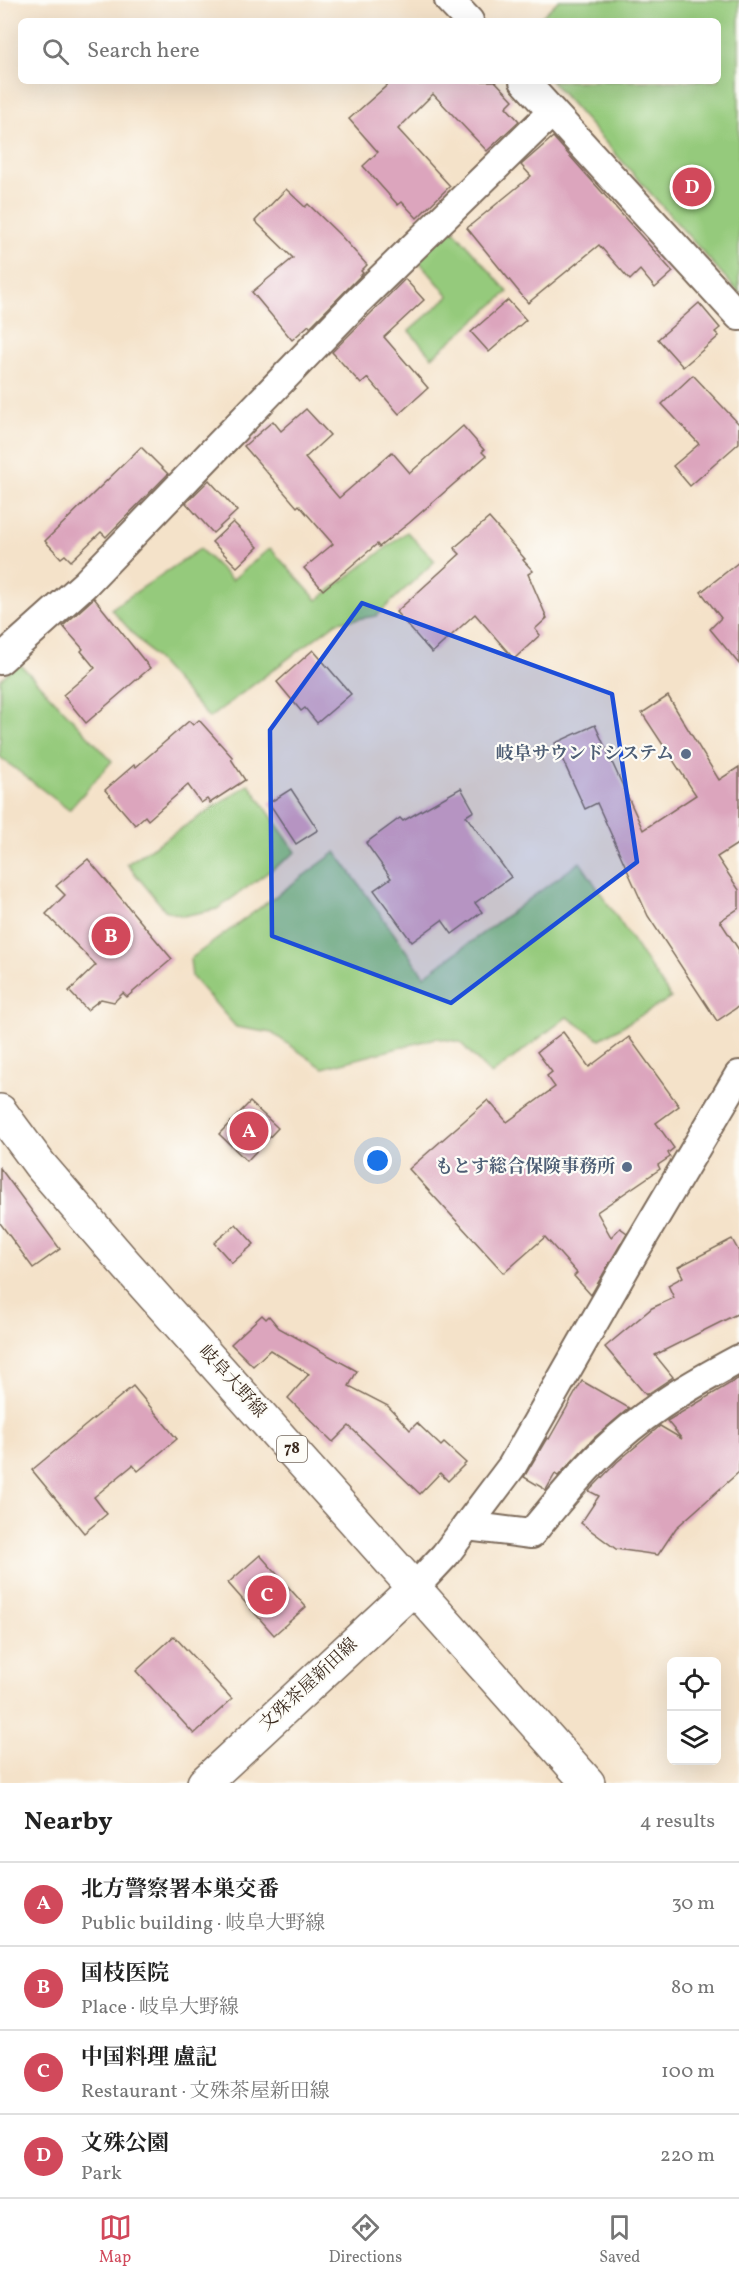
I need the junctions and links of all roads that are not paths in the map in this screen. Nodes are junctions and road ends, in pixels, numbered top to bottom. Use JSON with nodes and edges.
{"nodes":[{"id":1,"x":449,"y":0,"type":"edge"},
{"id":2,"x":466,"y":18,"type":"edge"},
{"id":3,"x":527,"y":84,"type":"edge"},
{"id":4,"x":552,"y":112,"type":"junction"},
{"id":5,"x":739,"y":316,"type":"edge"},
{"id":6,"x":0,"y":660,"type":"edge"},
{"id":7,"x":739,"y":1075,"type":"edge"},
{"id":8,"x":0,"y":1111,"type":"edge"},
{"id":9,"x":739,"y":1359,"type":"edge"},
{"id":10,"x":467,"y":1526,"type":"junction"},
{"id":11,"x":415,"y":1587,"type":"junction"},
{"id":12,"x":204,"y":1783,"type":"edge"},
{"id":13,"x":588,"y":1783,"type":"edge"}],
"edges":[{"from":1,"to":2,"type":"street"},
{"from":3,"to":4,"type":"street"},
{"from":4,"to":5,"type":"street"},
{"from":4,"to":6,"type":"street"},
{"from":7,"to":10,"type":"street"},
{"from":8,"to":11,"type":"main road","name":"岐阜大野線","number":"78"},
{"from":9,"to":10,"type":"street"},
{"from":10,"to":11,"type":"street"},
{"from":11,"to":12,"type":"main road","name":"文殊茶屋新田線"},
{"from":11,"to":13,"type":"main road","name":"岐阜大野線","number":"78"}]}
